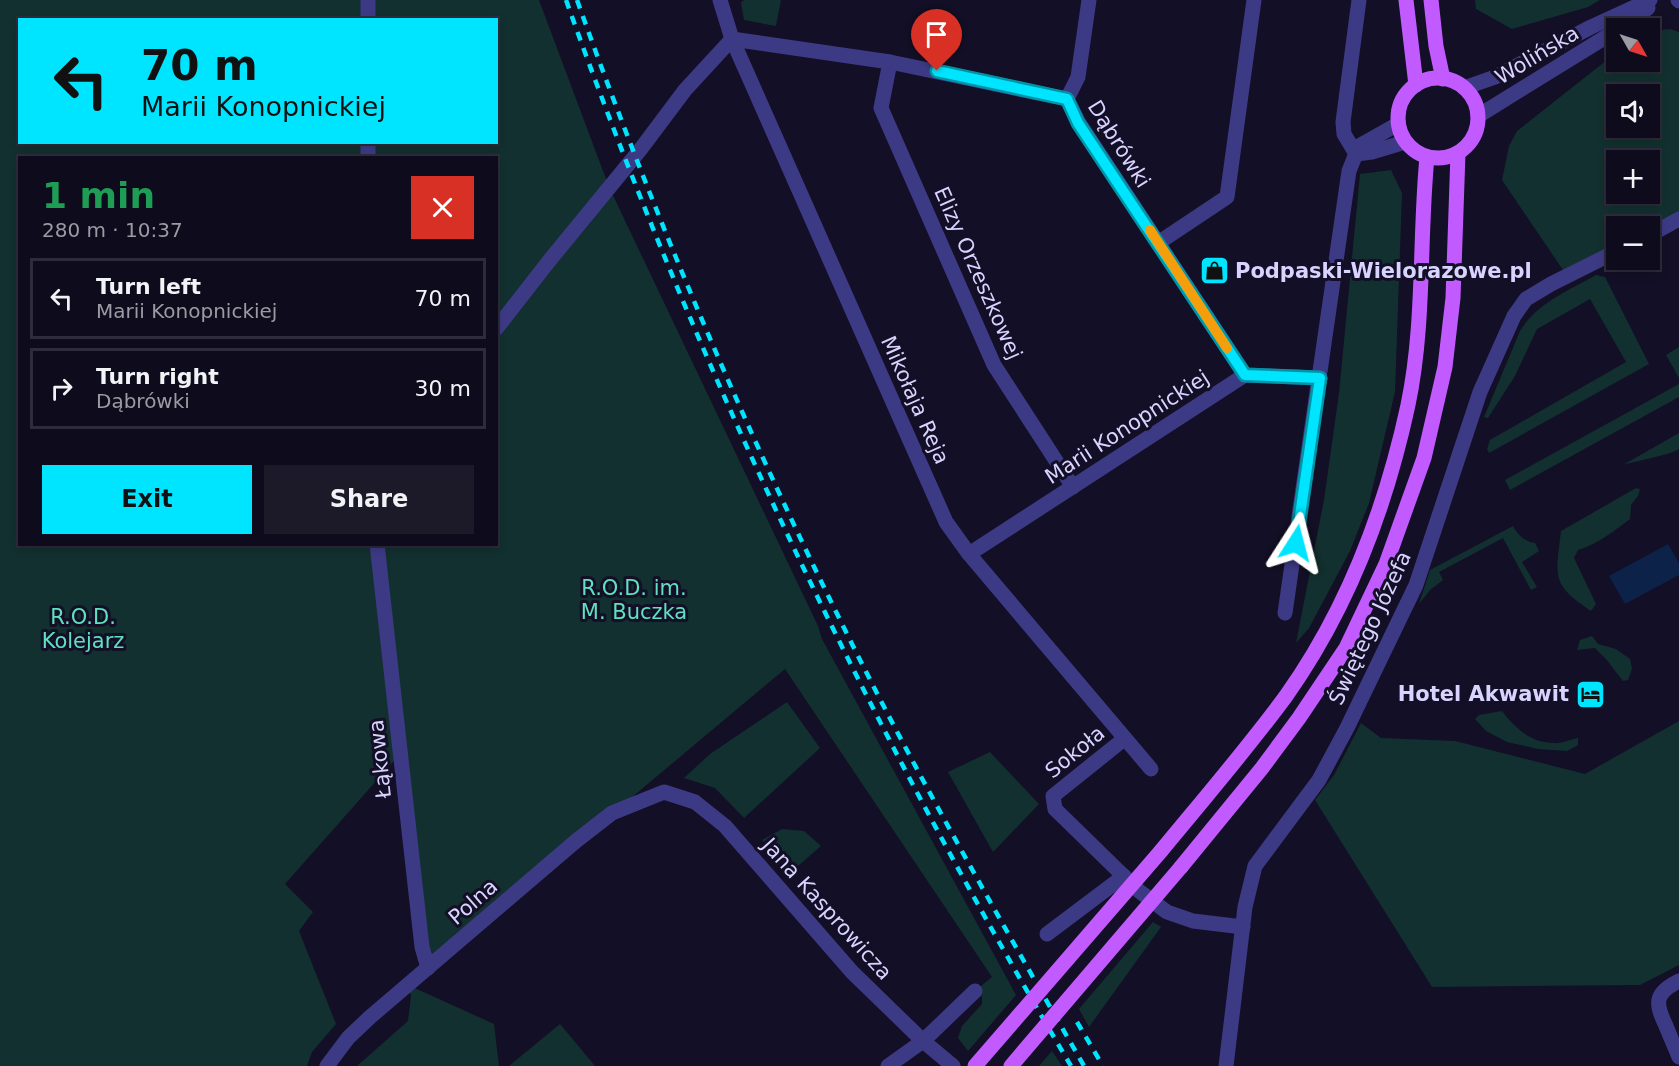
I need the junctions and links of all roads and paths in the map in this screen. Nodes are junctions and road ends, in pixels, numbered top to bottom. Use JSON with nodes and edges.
{"nodes":[{"id":1,"x":368,"y":0,"type":"edge"},
{"id":2,"x":720,"y":0,"type":"edge"},
{"id":3,"x":1089,"y":0,"type":"edge"},
{"id":4,"x":1254,"y":0,"type":"edge"},
{"id":5,"x":1359,"y":0,"type":"edge"},
{"id":6,"x":1406,"y":0,"type":"edge"},
{"id":7,"x":1431,"y":0,"type":"edge"},
{"id":8,"x":1650,"y":0,"type":"edge"},
{"id":9,"x":1659,"y":0,"type":"edge"},
{"id":10,"x":368,"y":18,"type":"edge"},
{"id":11,"x":1634,"y":18,"type":"edge"},
{"id":12,"x":1606,"y":36,"type":"edge"},
{"id":13,"x":732,"y":39,"type":"junction"},
{"id":14,"x":890,"y":62,"type":"junction"},
{"id":15,"x":1443,"y":79,"type":"junction"},
{"id":16,"x":1416,"y":85,"type":"junction"},
{"id":17,"x":1464,"y":88,"type":"junction"},
{"id":18,"x":1067,"y":99,"type":"junction"},
{"id":19,"x":1478,"y":116,"type":"junction"},
{"id":20,"x":1398,"y":124,"type":"junction"},
{"id":21,"x":1405,"y":142,"type":"junction"},
{"id":22,"x":1458,"y":153,"type":"junction"},
{"id":23,"x":1356,"y":154,"type":"junction"},
{"id":24,"x":1428,"y":157,"type":"junction"},
{"id":25,"x":1679,"y":219,"type":"edge"},
{"id":26,"x":1660,"y":229,"type":"edge"},
{"id":27,"x":1158,"y":243,"type":"junction"},
{"id":28,"x":1606,"y":257,"type":"edge"},
{"id":29,"x":498,"y":326,"type":"edge"},
{"id":30,"x":1245,"y":375,"type":"junction"},
{"id":31,"x":1320,"y":378,"type":"junction"},
{"id":32,"x":1073,"y":488,"type":"junction"},
{"id":33,"x":377,"y":546,"type":"edge"},
{"id":34,"x":969,"y":554,"type":"junction"},
{"id":35,"x":1285,"y":614,"type":"dead end"},
{"id":36,"x":1124,"y":739,"type":"junction"},
{"id":37,"x":1150,"y":769,"type":"dead end"},
{"id":38,"x":664,"y":792,"type":"joint"},
{"id":39,"x":1124,"y":876,"type":"junction"},
{"id":40,"x":1243,"y":927,"type":"junction"},
{"id":41,"x":1047,"y":934,"type":"dead end"},
{"id":42,"x":428,"y":968,"type":"junction"},
{"id":43,"x":1679,"y":981,"type":"edge"},
{"id":44,"x":975,"y":991,"type":"dead end"},
{"id":45,"x":923,"y":1041,"type":"junction"},
{"id":46,"x":1679,"y":1057,"type":"edge"},
{"id":47,"x":327,"y":1066,"type":"edge"},
{"id":48,"x":888,"y":1066,"type":"edge"},
{"id":49,"x":953,"y":1066,"type":"edge"},
{"id":50,"x":975,"y":1066,"type":"edge"},
{"id":51,"x":1011,"y":1066,"type":"edge"},
{"id":52,"x":1226,"y":1066,"type":"edge"}],
"edges":[{"from":1,"to":10,"type":"street"},
{"from":2,"to":13,"type":"street","name":"Mikołaja Reja"},
{"from":3,"to":18,"type":"street"},
{"from":4,"to":27,"type":"street"},
{"from":5,"to":23,"type":"street"},
{"from":6,"to":16,"type":"main road"},
{"from":7,"to":15,"type":"main road"},
{"from":8,"to":17,"type":"street","name":"Wolińska"},
{"from":9,"to":11,"type":"street","name":"Wolińska"},
{"from":12,"to":19,"type":"street","name":"Wolińska"},
{"from":13,"to":14,"type":"street","name":"Dąbrówki"},
{"from":13,"to":29,"type":"street"},
{"from":13,"to":34,"type":"street","name":"Mikołaja Reja"},
{"from":14,"to":18,"type":"street","name":"Dąbrówki"},
{"from":14,"to":32,"type":"street","name":"Elizy Orzeszkowej"},
{"from":15,"to":16,"type":"main road"},
{"from":15,"to":17,"type":"main road"},
{"from":16,"to":20,"type":"main road"},
{"from":17,"to":19,"type":"main road"},
{"from":18,"to":27,"type":"street","name":"Dąbrówki"},
{"from":19,"to":22,"type":"main road"},
{"from":20,"to":21,"type":"main road"},
{"from":20,"to":23,"type":"street"},
{"from":21,"to":23,"type":"street"},
{"from":21,"to":24,"type":"main road"},
{"from":22,"to":24,"type":"main road"},
{"from":22,"to":51,"type":"main road","bridge":true},
{"from":23,"to":31,"type":"street"},
{"from":24,"to":50,"type":"main road","bridge":true},
{"from":25,"to":26,"type":"street"},
{"from":27,"to":30,"type":"street","name":"Dąbrówki"},
{"from":28,"to":40,"type":"street","name":"Świętego Józefa"},
{"from":30,"to":31,"type":"street"},
{"from":30,"to":32,"type":"street","name":"Marii Konopnickiej"},
{"from":31,"to":35,"type":"street"},
{"from":32,"to":34,"type":"street","name":"Marii Konopnickiej"},
{"from":33,"to":42,"type":"street","name":"Łąkowa"},
{"from":34,"to":36,"type":"street","name":"Mikołaja Reja"},
{"from":36,"to":37,"type":"street","name":"Mikołaja Reja"},
{"from":36,"to":39,"type":"street","name":"Sokoła"},
{"from":38,"to":42,"type":"street","name":"Polna"},
{"from":38,"to":45,"type":"street","name":"Jana Kasprowicza"},
{"from":39,"to":40,"type":"street","name":"Sokoła"},
{"from":39,"to":41,"type":"street"},
{"from":40,"to":52,"type":"street","name":"Świętego Józefa"},
{"from":42,"to":47,"type":"street","name":"Polna"},
{"from":43,"to":46,"type":"street"},
{"from":44,"to":45,"type":"street"},
{"from":45,"to":48,"type":"street"},
{"from":45,"to":49,"type":"street","name":"Jana Kasprowicza"}]}
